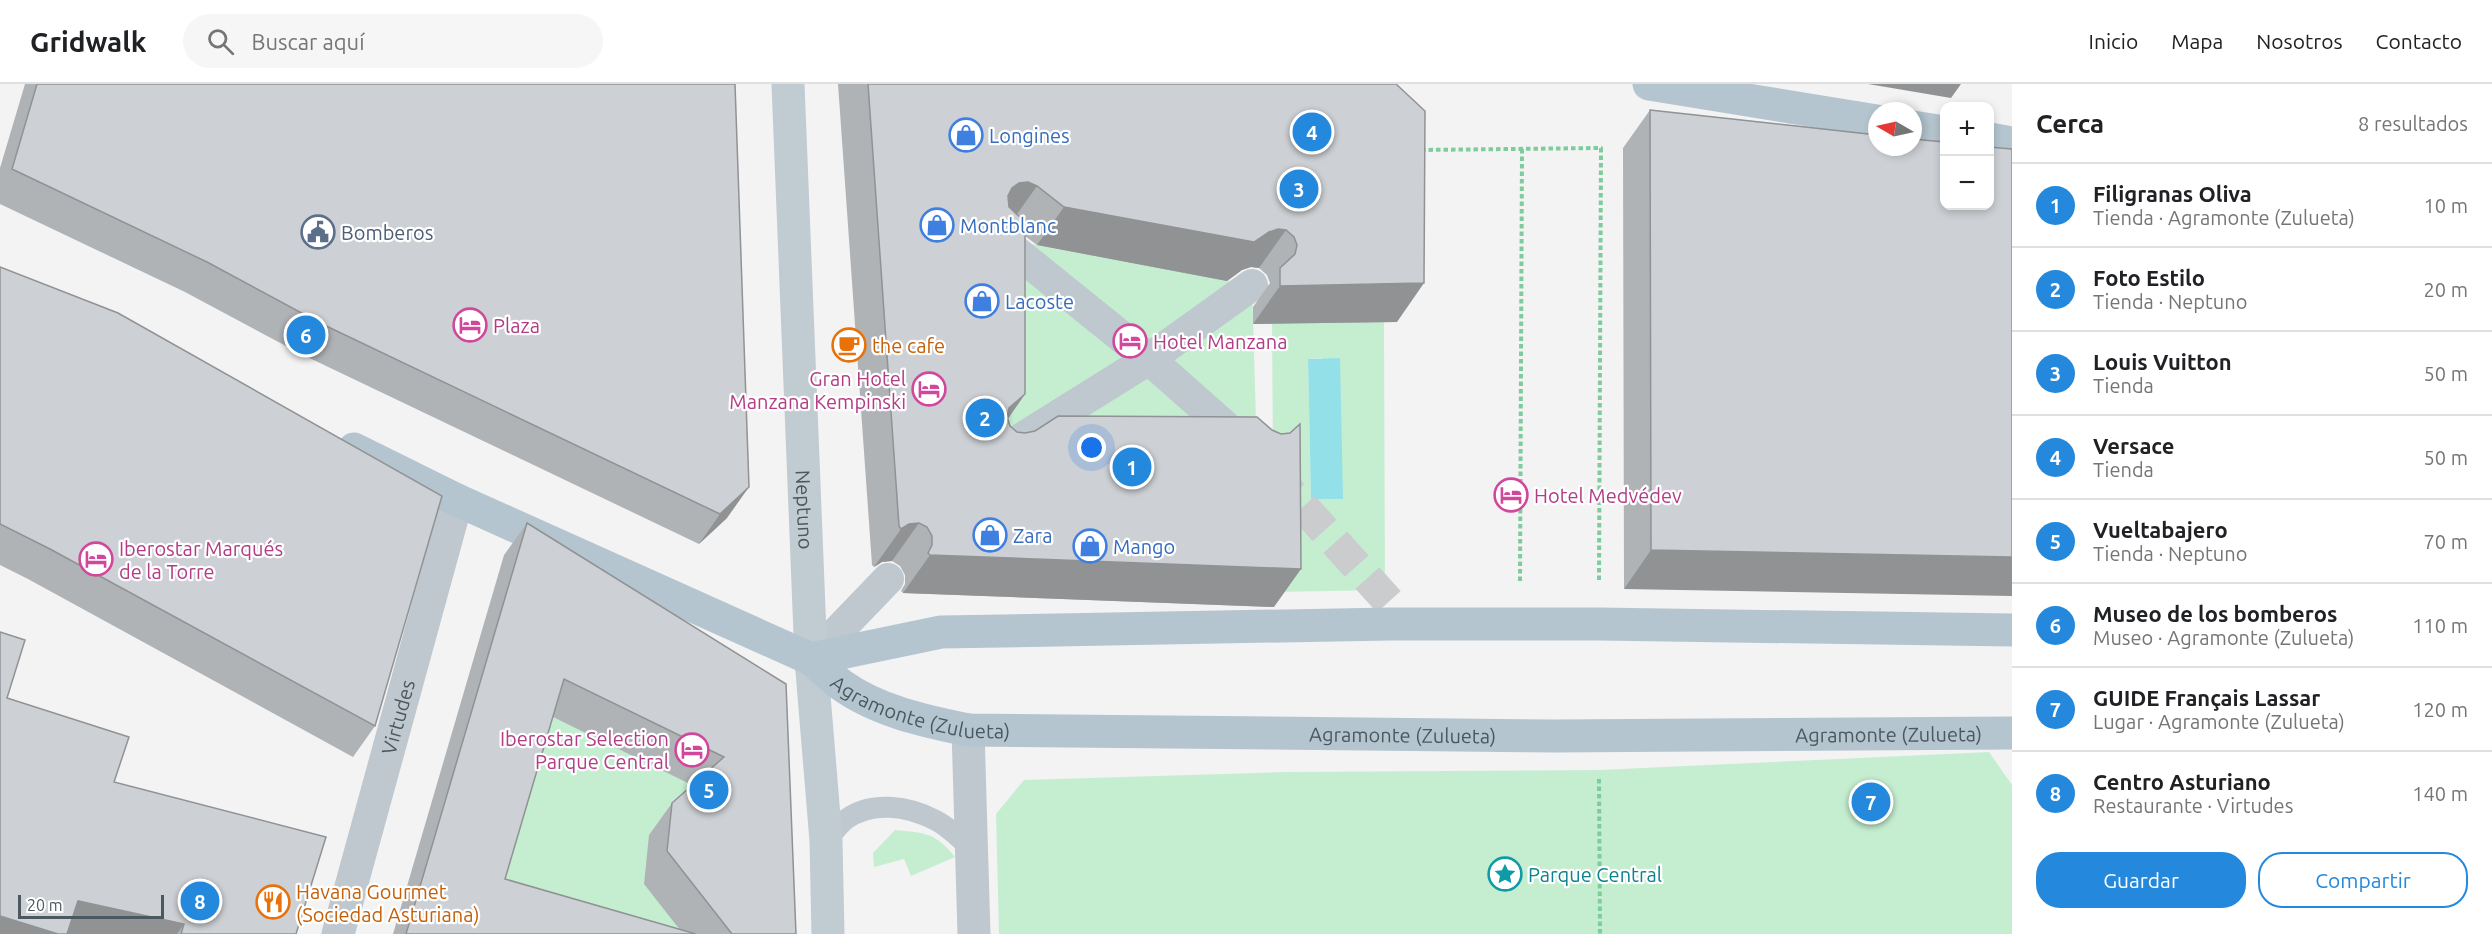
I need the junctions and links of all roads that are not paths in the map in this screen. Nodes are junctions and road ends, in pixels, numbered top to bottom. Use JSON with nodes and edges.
{"nodes":[{"id":1,"x":788,"y":84,"type":"edge"},
{"id":2,"x":1658,"y":85,"type":"edge"},
{"id":3,"x":1868,"y":120,"type":"edge"},
{"id":4,"x":1922,"y":128,"type":"edge"},
{"id":5,"x":1940,"y":131,"type":"edge"},
{"id":6,"x":1994,"y":140,"type":"edge"},
{"id":7,"x":2012,"y":143,"type":"edge"},
{"id":8,"x":999,"y":238,"type":"edge"},
{"id":9,"x":1252,"y":285,"type":"dead end"},
{"id":10,"x":1149,"y":359,"type":"junction"},
{"id":11,"x":329,"y":437,"type":"edge"},
{"id":12,"x":998,"y":454,"type":"edge"},
{"id":13,"x":1257,"y":455,"type":"tunnel mouth"},
{"id":14,"x":457,"y":500,"type":"junction"},
{"id":15,"x":888,"y":579,"type":"dead end"},
{"id":16,"x":2012,"y":630,"type":"edge"},
{"id":17,"x":811,"y":659,"type":"junction"},
{"id":18,"x":968,"y":730,"type":"junction"},
{"id":19,"x":2012,"y":733,"type":"edge"},
{"id":20,"x":826,"y":841,"type":"junction"},
{"id":21,"x":972,"y":849,"type":"junction"},
{"id":22,"x":338,"y":934,"type":"edge"},
{"id":23,"x":828,"y":934,"type":"edge"},
{"id":24,"x":975,"y":934,"type":"edge"}],
"edges":[{"from":1,"to":17,"type":"main road","name":"Neptuno"},
{"from":2,"to":3,"type":"main road"},
{"from":4,"to":5,"type":"main road"},
{"from":6,"to":7,"type":"main road"},
{"from":8,"to":10,"type":"street"},
{"from":9,"to":10,"type":"street"},
{"from":10,"to":12,"type":"street"},
{"from":10,"to":13,"type":"street"},
{"from":11,"to":14,"type":"main road","name":"Agramonte (Zulueta)"},
{"from":14,"to":17,"type":"main road","name":"Agramonte (Zulueta)"},
{"from":14,"to":22,"type":"street","name":"Virtudes"},
{"from":15,"to":17,"type":"street"},
{"from":16,"to":17,"type":"main road","name":"Agramonte (Zulueta)"},
{"from":17,"to":18,"type":"main road","name":"Agramonte (Zulueta)"},
{"from":17,"to":20,"type":"main road","name":"Neptuno"},
{"from":18,"to":19,"type":"main road","name":"Agramonte (Zulueta)"},
{"from":18,"to":21,"type":"street"},
{"from":20,"to":21,"type":"lane"},
{"from":20,"to":23,"type":"main road","name":"Neptuno"},
{"from":21,"to":24,"type":"street"}]}
